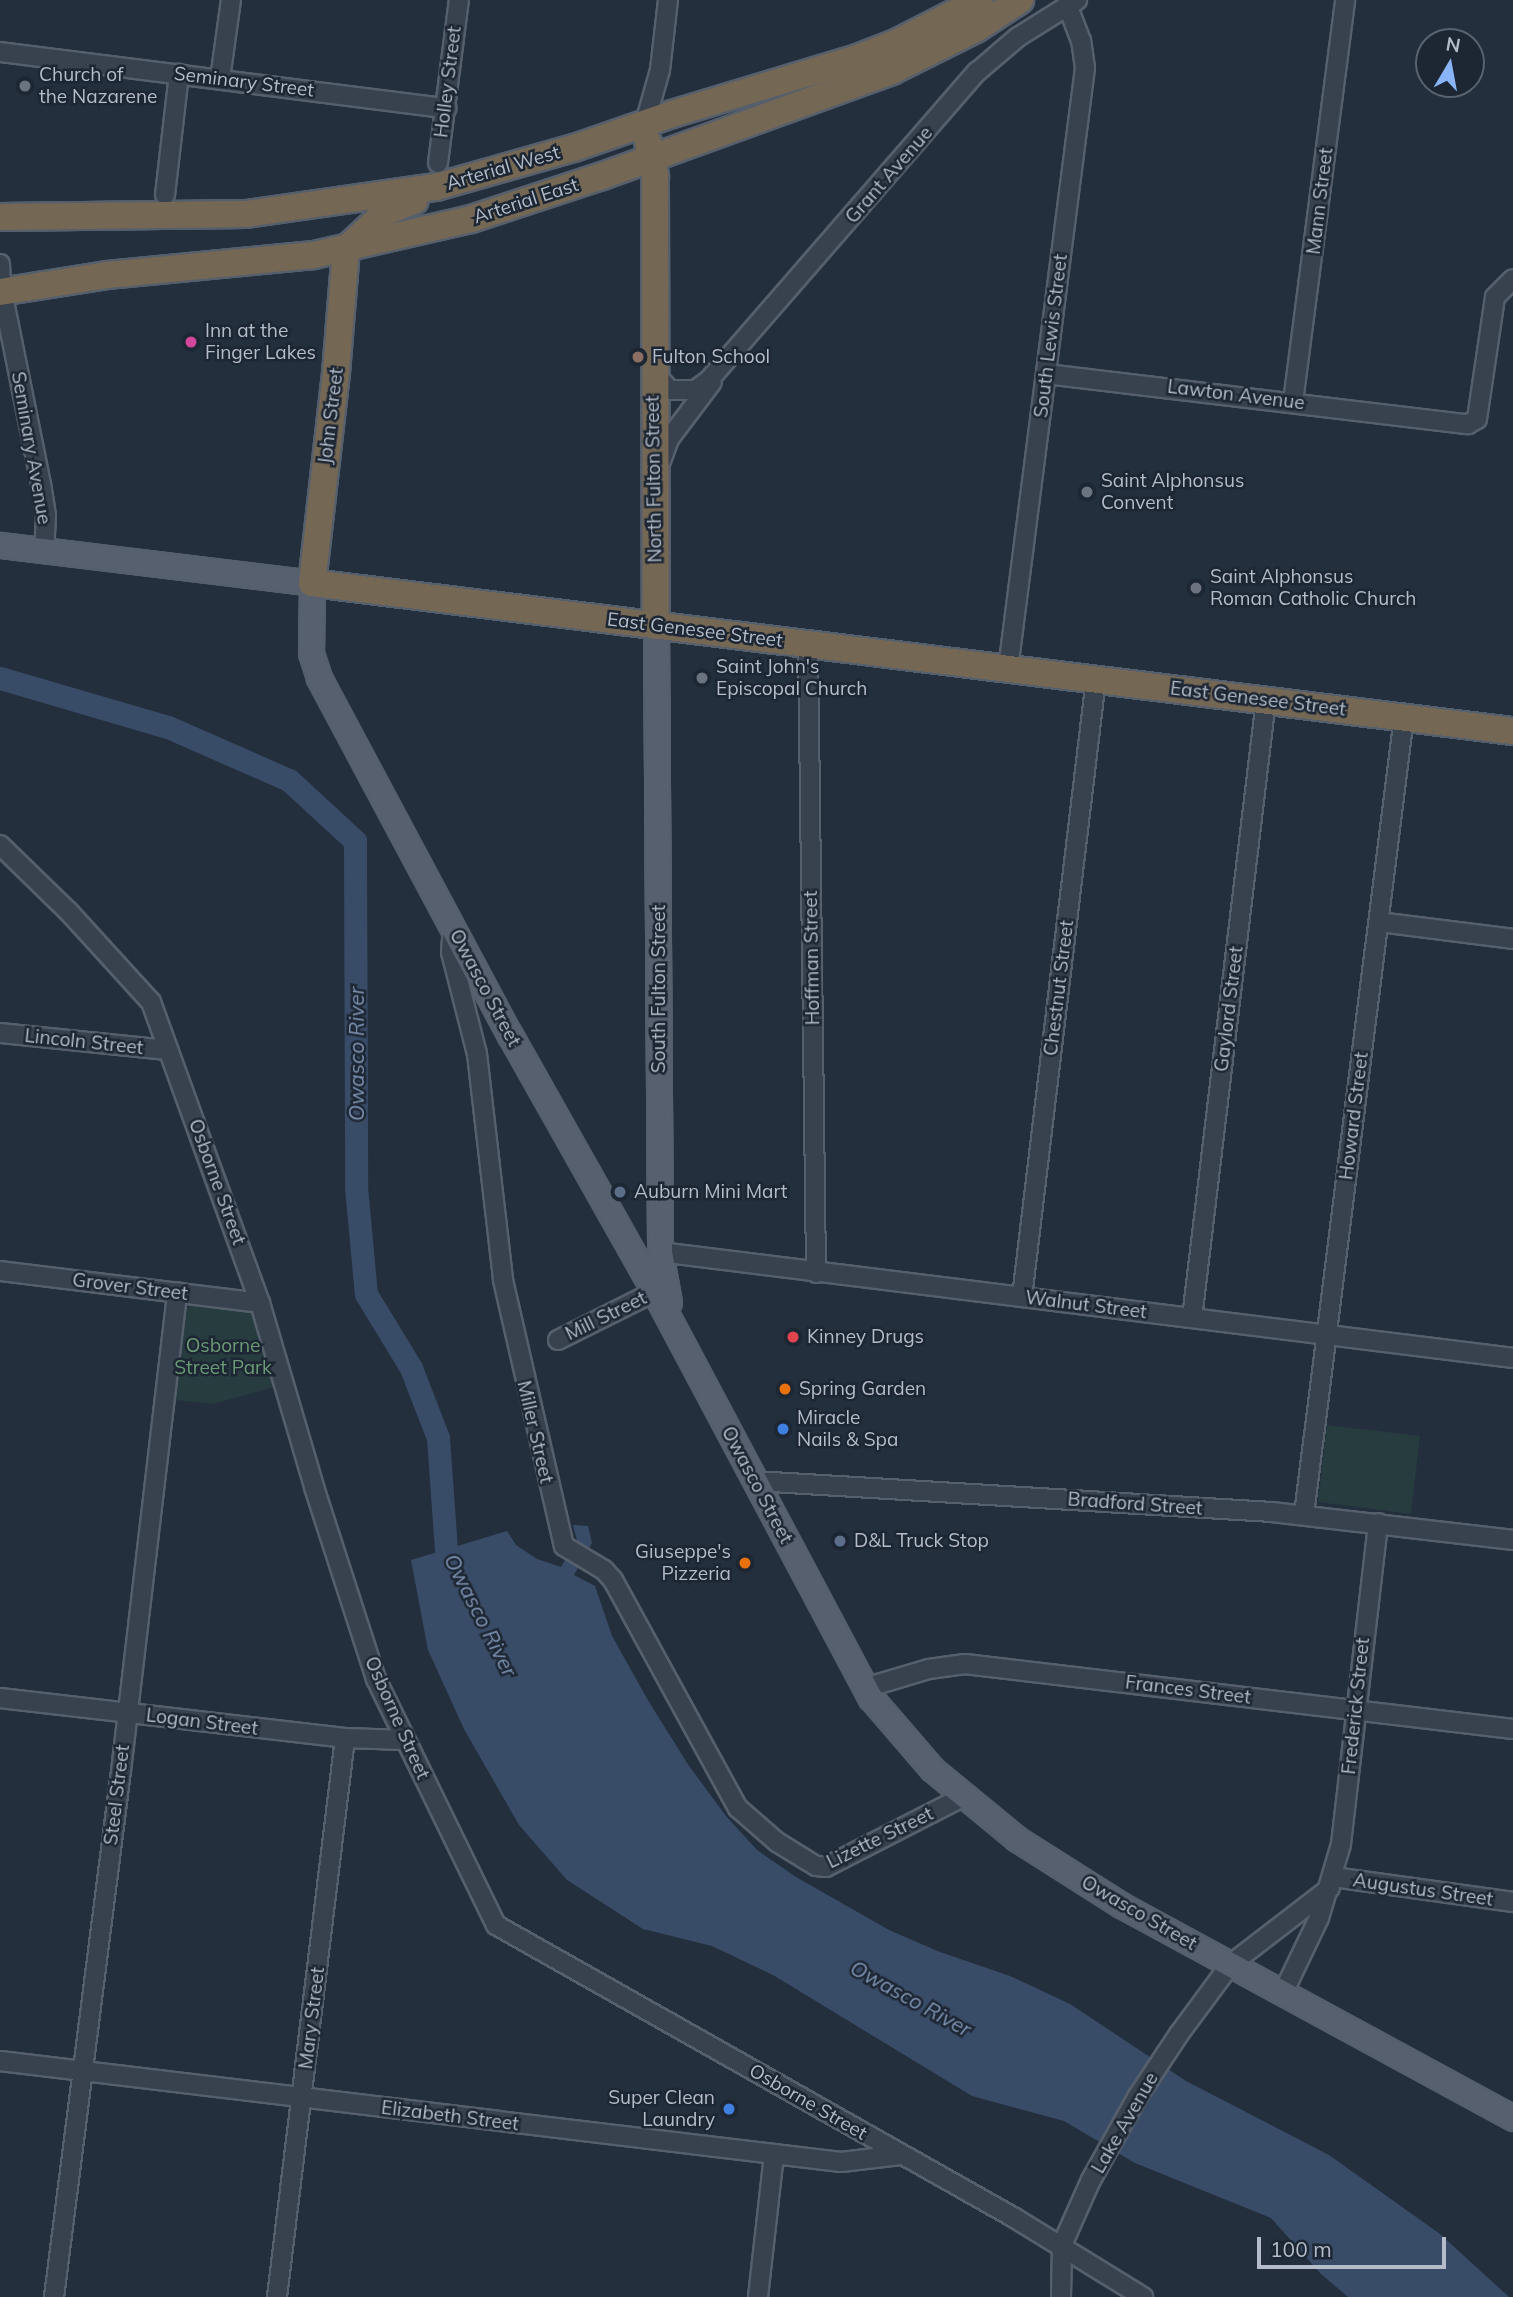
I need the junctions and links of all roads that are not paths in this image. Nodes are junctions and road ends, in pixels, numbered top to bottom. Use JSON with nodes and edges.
{"nodes":[{"id":1,"x":231,"y":0,"type":"edge"},
{"id":2,"x":459,"y":0,"type":"edge"},
{"id":3,"x":668,"y":0,"type":"edge"},
{"id":4,"x":980,"y":0,"type":"edge"},
{"id":5,"x":1020,"y":0,"type":"edge"},
{"id":6,"x":1345,"y":0,"type":"edge"},
{"id":7,"x":1072,"y":2,"type":"edge"},
{"id":8,"x":0,"y":52,"type":"edge"},
{"id":9,"x":179,"y":74,"type":"junction"},
{"id":10,"x":220,"y":79,"type":"junction"},
{"id":11,"x":446,"y":108,"type":"junction"},
{"id":12,"x":645,"y":123,"type":"junction"},
{"id":13,"x":651,"y":158,"type":"junction"},
{"id":14,"x":437,"y":175,"type":"junction"},
{"id":15,"x":165,"y":195,"type":"dead end"},
{"id":16,"x":0,"y":217,"type":"edge"},
{"id":17,"x":346,"y":249,"type":"junction"},
{"id":18,"x":0,"y":264,"type":"edge"},
{"id":19,"x":1511,"y":284,"type":"edge"},
{"id":20,"x":2,"y":291,"type":"edge"},
{"id":21,"x":719,"y":370,"type":"junction"},
{"id":22,"x":653,"y":372,"type":"junction"},
{"id":23,"x":1046,"y":374,"type":"junction"},
{"id":24,"x":1293,"y":402,"type":"junction"},
{"id":25,"x":654,"y":488,"type":"junction"},
{"id":26,"x":0,"y":545,"type":"edge"},
{"id":27,"x":44,"y":549,"type":"junction"},
{"id":28,"x":312,"y":583,"type":"junction"},
{"id":29,"x":656,"y":626,"type":"junction"},
{"id":30,"x":808,"y":643,"type":"junction"},
{"id":31,"x":1008,"y":668,"type":"junction"},
{"id":32,"x":1096,"y":679,"type":"junction"},
{"id":33,"x":1266,"y":700,"type":"junction"},
{"id":34,"x":1404,"y":717,"type":"junction"},
{"id":35,"x":1513,"y":731,"type":"edge"},
{"id":36,"x":0,"y":845,"type":"edge"},
{"id":37,"x":1379,"y":922,"type":"junction"},
{"id":38,"x":453,"y":928,"type":"junction"},
{"id":39,"x":1513,"y":939,"type":"edge"},
{"id":40,"x":0,"y":1033,"type":"edge"},
{"id":41,"x":168,"y":1050,"type":"junction"},
{"id":42,"x":660,"y":1252,"type":"junction"},
{"id":43,"x":637,"y":1262,"type":"junction"},
{"id":44,"x":0,"y":1270,"type":"edge"},
{"id":45,"x":816,"y":1273,"type":"junction"},
{"id":46,"x":177,"y":1292,"type":"junction"},
{"id":47,"x":654,"y":1292,"type":"junction"},
{"id":48,"x":1022,"y":1297,"type":"junction"},
{"id":49,"x":260,"y":1303,"type":"junction"},
{"id":50,"x":1192,"y":1318,"type":"junction"},
{"id":51,"x":1327,"y":1335,"type":"junction"},
{"id":52,"x":558,"y":1340,"type":"dead end"},
{"id":53,"x":684,"y":1348,"type":"junction"},
{"id":54,"x":1513,"y":1358,"type":"edge"},
{"id":55,"x":755,"y":1481,"type":"junction"},
{"id":56,"x":1304,"y":1515,"type":"junction"},
{"id":57,"x":1378,"y":1523,"type":"junction"},
{"id":58,"x":1513,"y":1540,"type":"edge"},
{"id":59,"x":865,"y":1688,"type":"junction"},
{"id":60,"x":0,"y":1698,"type":"edge"},
{"id":61,"x":1355,"y":1709,"type":"junction"},
{"id":62,"x":125,"y":1712,"type":"junction"},
{"id":63,"x":1513,"y":1729,"type":"edge"},
{"id":64,"x":345,"y":1738,"type":"junction"},
{"id":65,"x":405,"y":1740,"type":"junction"},
{"id":66,"x":963,"y":1797,"type":"junction"},
{"id":67,"x":797,"y":1854,"type":"joint"},
{"id":68,"x":1332,"y":1883,"type":"junction"},
{"id":69,"x":1513,"y":1902,"type":"edge"},
{"id":70,"x":1230,"y":1965,"type":"junction"},
{"id":71,"x":1283,"y":1993,"type":"junction"},
{"id":72,"x":0,"y":2061,"type":"edge"},
{"id":73,"x":83,"y":2071,"type":"junction"},
{"id":74,"x":302,"y":2098,"type":"junction"},
{"id":75,"x":1513,"y":2118,"type":"edge"},
{"id":76,"x":774,"y":2154,"type":"junction"},
{"id":77,"x":901,"y":2155,"type":"junction"},
{"id":78,"x":1062,"y":2245,"type":"junction"},
{"id":79,"x":54,"y":2297,"type":"edge"},
{"id":80,"x":278,"y":2297,"type":"edge"},
{"id":81,"x":758,"y":2297,"type":"edge"},
{"id":82,"x":1060,"y":2297,"type":"edge"},
{"id":83,"x":1143,"y":2297,"type":"edge"}],
"edges":[{"from":1,"to":10,"type":"street"},
{"from":2,"to":11,"type":"street","name":"Holley Street"},
{"from":3,"to":12,"type":"street","name":"North Fulton Street"},
{"from":4,"to":12,"type":"highway","name":"Arterial West"},
{"from":5,"to":13,"type":"highway","name":"Arterial East"},
{"from":6,"to":24,"type":"street","name":"Mann Street"},
{"from":7,"to":21,"type":"street","name":"Grant Avenue"},
{"from":7,"to":23,"type":"street","name":"South Lewis Street"},
{"from":8,"to":9,"type":"street","name":"Seminary Street"},
{"from":9,"to":10,"type":"street","name":"Seminary Street"},
{"from":9,"to":15,"type":"street"},
{"from":10,"to":11,"type":"street","name":"Seminary Street"},
{"from":11,"to":14,"type":"street","name":"Holley Street"},
{"from":12,"to":13,"type":"highway","name":"North Fulton Street"},
{"from":12,"to":14,"type":"highway","name":"Arterial West"},
{"from":13,"to":17,"type":"highway","name":"Arterial East"},
{"from":13,"to":22,"type":"highway","name":"North Fulton Street"},
{"from":14,"to":16,"type":"highway","name":"Arterial West"},
{"from":14,"to":17,"type":"highway"},
{"from":17,"to":20,"type":"highway","name":"Arterial East"},
{"from":17,"to":28,"type":"highway","name":"John Street"},
{"from":18,"to":20,"type":"street","name":"Seminary Avenue"},
{"from":19,"to":24,"type":"street","name":"Lawton Avenue"},
{"from":20,"to":27,"type":"street","name":"Seminary Avenue"},
{"from":21,"to":22,"type":"street"},
{"from":21,"to":25,"type":"street"},
{"from":22,"to":25,"type":"highway","name":"North Fulton Street"},
{"from":23,"to":24,"type":"street","name":"Lawton Avenue"},
{"from":23,"to":31,"type":"street","name":"South Lewis Street"},
{"from":25,"to":29,"type":"highway","name":"North Fulton Street"},
{"from":26,"to":27,"type":"main road","name":"East Genesee Street"},
{"from":27,"to":28,"type":"main road","name":"East Genesee Street"},
{"from":28,"to":29,"type":"highway","name":"East Genesee Street"},
{"from":28,"to":38,"type":"main road","name":"Owasco Street"},
{"from":29,"to":30,"type":"highway","name":"East Genesee Street"},
{"from":29,"to":42,"type":"main road","name":"South Fulton Street"},
{"from":30,"to":31,"type":"highway","name":"East Genesee Street"},
{"from":30,"to":45,"type":"street","name":"Hoffman Street"},
{"from":31,"to":32,"type":"highway","name":"East Genesee Street"},
{"from":32,"to":33,"type":"highway","name":"East Genesee Street"},
{"from":32,"to":48,"type":"street","name":"Chestnut Street"},
{"from":33,"to":34,"type":"highway","name":"East Genesee Street"},
{"from":33,"to":50,"type":"street","name":"Gaylord Street"},
{"from":34,"to":35,"type":"highway","name":"East Genesee Street"},
{"from":34,"to":37,"type":"street","name":"Howard Street"},
{"from":36,"to":41,"type":"street","name":"Osborne Street"},
{"from":37,"to":39,"type":"street"},
{"from":37,"to":51,"type":"street","name":"Howard Street"},
{"from":38,"to":43,"type":"main road","name":"Owasco Street"},
{"from":38,"to":67,"type":"street","name":"Miller Street"},
{"from":40,"to":41,"type":"street","name":"Lincoln Street"},
{"from":41,"to":49,"type":"street","name":"Osborne Street"},
{"from":42,"to":43,"type":"main road"},
{"from":42,"to":45,"type":"street","name":"Walnut Street"},
{"from":42,"to":53,"type":"main road","name":"South Fulton Street"},
{"from":43,"to":47,"type":"main road","name":"Owasco Street"},
{"from":44,"to":46,"type":"street","name":"Grover Street"},
{"from":45,"to":48,"type":"street","name":"Walnut Street"},
{"from":46,"to":49,"type":"street","name":"Grover Street"},
{"from":46,"to":62,"type":"street","name":"Steel Street"},
{"from":47,"to":52,"type":"street","name":"Mill Street"},
{"from":47,"to":53,"type":"main road","name":"Owasco Street"},
{"from":48,"to":50,"type":"street","name":"Walnut Street"},
{"from":49,"to":65,"type":"street","name":"Osborne Street"},
{"from":50,"to":51,"type":"street","name":"Walnut Street"},
{"from":51,"to":54,"type":"street","name":"Walnut Street"},
{"from":51,"to":56,"type":"street","name":"Howard Street"},
{"from":53,"to":55,"type":"main road","name":"Owasco Street"},
{"from":55,"to":56,"type":"street","name":"Bradford Street"},
{"from":55,"to":59,"type":"main road","name":"Owasco Street"},
{"from":56,"to":57,"type":"street","name":"Bradford Street"},
{"from":57,"to":58,"type":"street","name":"Bradford Street"},
{"from":57,"to":61,"type":"street","name":"Frederick Street"},
{"from":59,"to":61,"type":"street","name":"Frances Street"},
{"from":59,"to":66,"type":"main road","name":"Owasco Street"},
{"from":60,"to":62,"type":"street","name":"Logan Street"},
{"from":61,"to":63,"type":"street","name":"Frances Street"},
{"from":61,"to":68,"type":"street","name":"Frederick Street"},
{"from":62,"to":64,"type":"street","name":"Logan Street"},
{"from":62,"to":73,"type":"street","name":"Steel Street"},
{"from":64,"to":65,"type":"street","name":"Logan Street"},
{"from":64,"to":74,"type":"street","name":"Mary Street"},
{"from":65,"to":77,"type":"street","name":"Osborne Street"},
{"from":66,"to":67,"type":"street","name":"Lizette Street"},
{"from":66,"to":70,"type":"main road","name":"Owasco Street"},
{"from":68,"to":69,"type":"street","name":"Augustus Street"},
{"from":68,"to":70,"type":"street"},
{"from":68,"to":71,"type":"street","name":"Frederick Street"},
{"from":70,"to":71,"type":"main road","name":"Owasco Street"},
{"from":70,"to":78,"type":"street","name":"Lake Avenue"},
{"from":71,"to":75,"type":"main road","name":"Owasco Street"},
{"from":72,"to":73,"type":"street","name":"Elizabeth Street"},
{"from":73,"to":74,"type":"street","name":"Elizabeth Street"},
{"from":73,"to":79,"type":"street","name":"Steel Street"},
{"from":74,"to":76,"type":"street","name":"Elizabeth Street"},
{"from":74,"to":80,"type":"street","name":"Mary Street"},
{"from":76,"to":77,"type":"street","name":"Elizabeth Street"},
{"from":76,"to":81,"type":"street"},
{"from":77,"to":78,"type":"street","name":"Osborne Street"},
{"from":78,"to":82,"type":"street","name":"Lake Avenue"},
{"from":78,"to":83,"type":"street","name":"Osborne Street"}]}
